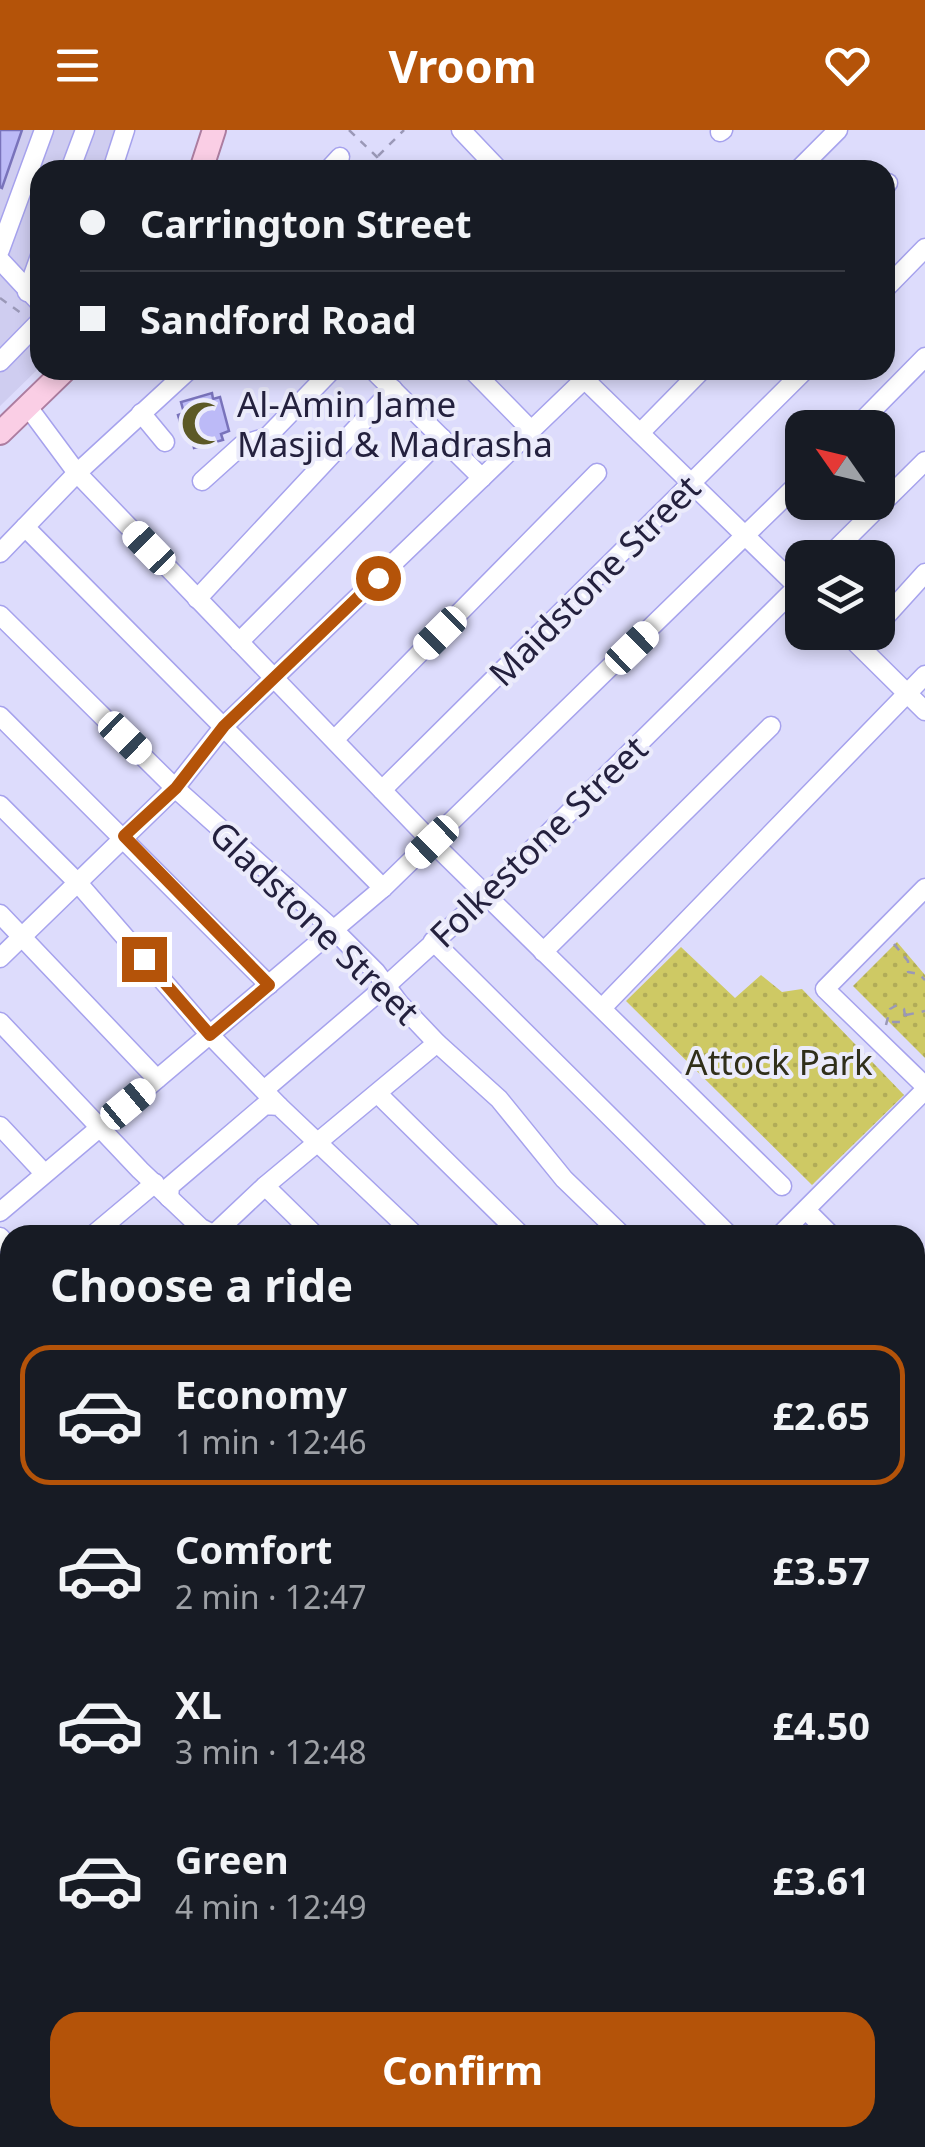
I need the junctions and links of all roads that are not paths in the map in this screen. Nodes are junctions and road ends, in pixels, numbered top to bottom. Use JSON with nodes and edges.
{"nodes":[{"id":1,"x":44,"y":130,"type":"edge"},
{"id":2,"x":84,"y":130,"type":"edge"},
{"id":3,"x":126,"y":130,"type":"edge"},
{"id":4,"x":214,"y":130,"type":"edge"},
{"id":5,"x":461,"y":130,"type":"edge"},
{"id":6,"x":838,"y":130,"type":"edge"},
{"id":7,"x":33,"y":160,"type":"edge"},
{"id":8,"x":74,"y":160,"type":"edge"},
{"id":9,"x":116,"y":160,"type":"edge"},
{"id":10,"x":204,"y":160,"type":"edge"},
{"id":11,"x":490,"y":160,"type":"edge"},
{"id":12,"x":808,"y":160,"type":"edge"},
{"id":13,"x":30,"y":168,"type":"edge"},
{"id":14,"x":925,"y":248,"type":"edge"},
{"id":15,"x":0,"y":250,"type":"edge"},
{"id":16,"x":0,"y":260,"type":"edge"},
{"id":17,"x":895,"y":279,"type":"edge"},
{"id":18,"x":30,"y":294,"type":"edge"},
{"id":19,"x":30,"y":332,"type":"edge"},
{"id":20,"x":925,"y":357,"type":"edge"},
{"id":21,"x":0,"y":362,"type":"edge"},
{"id":22,"x":55,"y":380,"type":"edge"},
{"id":23,"x":177,"y":380,"type":"edge"},
{"id":24,"x":322,"y":380,"type":"edge"},
{"id":25,"x":383,"y":380,"type":"edge"},
{"id":26,"x":482,"y":380,"type":"edge"},
{"id":27,"x":579,"y":380,"type":"edge"},
{"id":28,"x":591,"y":380,"type":"edge"},
{"id":29,"x":692,"y":380,"type":"edge"},
{"id":30,"x":794,"y":380,"type":"edge"},
{"id":31,"x":392,"y":390,"type":"junction"},
{"id":32,"x":28,"y":406,"type":"junction"},
{"id":33,"x":873,"y":410,"type":"edge"},
{"id":34,"x":141,"y":413,"type":"junction"},
{"id":35,"x":532,"y":430,"type":"junction"},
{"id":36,"x":0,"y":433,"type":"edge"},
{"id":37,"x":640,"y":433,"type":"junction"},
{"id":38,"x":442,"y":438,"type":"junction"},
{"id":39,"x":165,"y":442,"type":"dead end"},
{"id":40,"x":925,"y":461,"type":"edge"},
{"id":41,"x":76,"y":472,"type":"junction"},
{"id":42,"x":597,"y":473,"type":"dead end"},
{"id":43,"x":482,"y":478,"type":"junction"},
{"id":44,"x":202,"y":481,"type":"dead end"},
{"id":45,"x":692,"y":484,"type":"junction"},
{"id":46,"x":785,"y":497,"type":"edge"},
{"id":47,"x":25,"y":527,"type":"junction"},
{"id":48,"x":746,"y":536,"type":"junction"},
{"id":49,"x":845,"y":540,"type":"edge"},
{"id":50,"x":0,"y":553,"type":"edge"},
{"id":51,"x":785,"y":571,"type":"edge"},
{"id":52,"x":925,"y":573,"type":"edge"},
{"id":53,"x":198,"y":599,"type":"junction"},
{"id":54,"x":785,"y":602,"type":"edge"},
{"id":55,"x":895,"y":606,"type":"edge"},
{"id":56,"x":0,"y":615,"type":"edge"},
{"id":57,"x":239,"y":642,"type":"junction"},
{"id":58,"x":869,"y":650,"type":"edge"},
{"id":59,"x":925,"y":675,"type":"edge"},
{"id":60,"x":274,"y":678,"type":"junction"},
{"id":61,"x":907,"y":693,"type":"junction"},
{"id":62,"x":925,"y":711,"type":"edge"},
{"id":63,"x":0,"y":716,"type":"edge"},
{"id":64,"x":224,"y":726,"type":"junction"},
{"id":65,"x":772,"y":726,"type":"dead end"},
{"id":66,"x":335,"y":739,"type":"junction"},
{"id":67,"x":176,"y":788,"type":"junction"},
{"id":68,"x":382,"y":790,"type":"junction"},
{"id":69,"x":0,"y":805,"type":"edge"},
{"id":70,"x":124,"y":836,"type":"junction"},
{"id":71,"x":432,"y":842,"type":"junction"},
{"id":72,"x":78,"y":883,"type":"junction"},
{"id":73,"x":383,"y":888,"type":"junction"},
{"id":74,"x":925,"y":888,"type":"edge"},
{"id":75,"x":487,"y":894,"type":"junction"},
{"id":76,"x":0,"y":914,"type":"edge"},
{"id":77,"x":335,"y":931,"type":"junction"},
{"id":78,"x":22,"y":937,"type":"junction"},
{"id":79,"x":434,"y":941,"type":"junction"},
{"id":80,"x":543,"y":952,"type":"junction"},
{"id":81,"x":0,"y":958,"type":"edge"},
{"id":82,"x":381,"y":978,"type":"junction"},
{"id":83,"x":269,"y":985,"type":"junction"},
{"id":84,"x":602,"y":1008,"type":"junction"},
{"id":85,"x":0,"y":1022,"type":"edge"},
{"id":86,"x":210,"y":1035,"type":"junction"},
{"id":87,"x":437,"y":1043,"type":"junction"},
{"id":88,"x":157,"y":1079,"type":"junction"},
{"id":89,"x":925,"y":1088,"type":"edge"},
{"id":90,"x":378,"y":1094,"type":"junction"},
{"id":91,"x":269,"y":1100,"type":"junction"},
{"id":92,"x":0,"y":1126,"type":"edge"},
{"id":93,"x":98,"y":1128,"type":"junction"},
{"id":94,"x":318,"y":1144,"type":"junction"},
{"id":95,"x":44,"y":1173,"type":"junction"},
{"id":96,"x":155,"y":1183,"type":"junction"},
{"id":97,"x":265,"y":1186,"type":"junction"},
{"id":98,"x":782,"y":1186,"type":"dead end"},
{"id":99,"x":169,"y":1198,"type":"junction"},
{"id":100,"x":807,"y":1211,"type":"junction"},
{"id":101,"x":0,"y":1212,"type":"edge"},
{"id":102,"x":106,"y":1225,"type":"edge"},
{"id":103,"x":198,"y":1225,"type":"edge"},
{"id":104,"x":224,"y":1225,"type":"edge"},
{"id":105,"x":305,"y":1225,"type":"edge"},
{"id":106,"x":404,"y":1225,"type":"edge"},
{"id":107,"x":511,"y":1225,"type":"edge"},
{"id":108,"x":612,"y":1225,"type":"edge"},
{"id":109,"x":719,"y":1225,"type":"edge"},
{"id":110,"x":791,"y":1225,"type":"edge"},
{"id":111,"x":820,"y":1225,"type":"edge"}],
"edges":[{"from":1,"to":7,"type":"street"},
{"from":2,"to":8,"type":"street"},
{"from":3,"to":9,"type":"street"},
{"from":4,"to":10,"type":"main road"},
{"from":5,"to":11,"type":"street"},
{"from":6,"to":12,"type":"street"},
{"from":13,"to":15,"type":"street"},
{"from":14,"to":17,"type":"street"},
{"from":16,"to":18,"type":"street"},
{"from":19,"to":21,"type":"street"},
{"from":20,"to":33,"type":"street"},
{"from":22,"to":32,"type":"main road"},
{"from":23,"to":34,"type":"street"},
{"from":24,"to":44,"type":"street"},
{"from":25,"to":31,"type":"street"},
{"from":26,"to":35,"type":"street"},
{"from":27,"to":35,"type":"street"},
{"from":28,"to":37,"type":"street"},
{"from":29,"to":37,"type":"street"},
{"from":30,"to":45,"type":"street","name":"Maidstone Street"},
{"from":31,"to":38,"type":"street"},
{"from":31,"to":53,"type":"street"},
{"from":32,"to":36,"type":"main road"},
{"from":32,"to":41,"type":"street"},
{"from":34,"to":39,"type":"street"},
{"from":34,"to":41,"type":"street"},
{"from":35,"to":43,"type":"street"},
{"from":37,"to":45,"type":"street"},
{"from":38,"to":43,"type":"street"},
{"from":38,"to":57,"type":"street"},
{"from":40,"to":49,"type":"street"},
{"from":41,"to":47,"type":"street"},
{"from":41,"to":53,"type":"street"},
{"from":42,"to":66,"type":"street"},
{"from":43,"to":60,"type":"street"},
{"from":45,"to":48,"type":"street"},
{"from":45,"to":68,"type":"street","name":"Maidstone Street"},
{"from":46,"to":48,"type":"street"},
{"from":47,"to":50,"type":"street"},
{"from":47,"to":64,"type":"street"},
{"from":48,"to":51,"type":"street"},
{"from":48,"to":71,"type":"street"},
{"from":52,"to":55,"type":"street"},
{"from":53,"to":57,"type":"street"},
{"from":54,"to":75,"type":"street","name":"Folkestone Street"},
{"from":56,"to":67,"type":"street","name":"Gladstone Street"},
{"from":57,"to":60,"type":"street"},
{"from":58,"to":61,"type":"street"},
{"from":59,"to":61,"type":"street"},
{"from":60,"to":64,"type":"street"},
{"from":60,"to":66,"type":"street"},
{"from":61,"to":62,"type":"street"},
{"from":61,"to":84,"type":"street"},
{"from":63,"to":70,"type":"street"},
{"from":64,"to":67,"type":"street"},
{"from":64,"to":73,"type":"street"},
{"from":65,"to":80,"type":"street"},
{"from":66,"to":68,"type":"street"},
{"from":67,"to":70,"type":"street"},
{"from":67,"to":77,"type":"street","name":"Gladstone Street"},
{"from":68,"to":71,"type":"street"},
{"from":69,"to":72,"type":"street"},
{"from":70,"to":72,"type":"street"},
{"from":70,"to":83,"type":"street"},
{"from":71,"to":73,"type":"street"},
{"from":71,"to":75,"type":"street"},
{"from":72,"to":78,"type":"street"},
{"from":72,"to":86,"type":"street"},
{"from":73,"to":77,"type":"street"},
{"from":74,"to":89,"type":"street"},
{"from":75,"to":79,"type":"street","name":"Folkestone Street"},
{"from":75,"to":80,"type":"street"},
{"from":76,"to":78,"type":"street"},
{"from":77,"to":82,"type":"street","name":"Gladstone Street"},
{"from":77,"to":83,"type":"street"},
{"from":78,"to":81,"type":"street"},
{"from":78,"to":88,"type":"street"},
{"from":79,"to":82,"type":"street","name":"Folkestone Street"},
{"from":79,"to":109,"type":"street"},
{"from":80,"to":84,"type":"street"},
{"from":82,"to":87,"type":"street","name":"Gladstone Street"},
{"from":82,"to":91,"type":"street","name":"Folkestone Street"},
{"from":83,"to":86,"type":"street"},
{"from":84,"to":98,"type":"street"},
{"from":85,"to":93,"type":"street"},
{"from":86,"to":88,"type":"street"},
{"from":86,"to":91,"type":"street"},
{"from":87,"to":90,"type":"street"},
{"from":87,"to":108,"type":"street","name":"Gladstone Street"},
{"from":88,"to":93,"type":"street"},
{"from":89,"to":100,"type":"street"},
{"from":90,"to":94,"type":"street"},
{"from":90,"to":107,"type":"street"},
{"from":91,"to":94,"type":"street"},
{"from":91,"to":99,"type":"street","name":"Folkestone Street"},
{"from":92,"to":95,"type":"street"},
{"from":93,"to":95,"type":"street"},
{"from":93,"to":96,"type":"street"},
{"from":94,"to":97,"type":"street"},
{"from":94,"to":106,"type":"street"},
{"from":95,"to":101,"type":"street"},
{"from":96,"to":99,"type":"street"},
{"from":96,"to":102,"type":"street"},
{"from":97,"to":104,"type":"street"},
{"from":97,"to":105,"type":"street"},
{"from":99,"to":103,"type":"street"},
{"from":100,"to":110,"type":"street"},
{"from":100,"to":111,"type":"street"}]}
